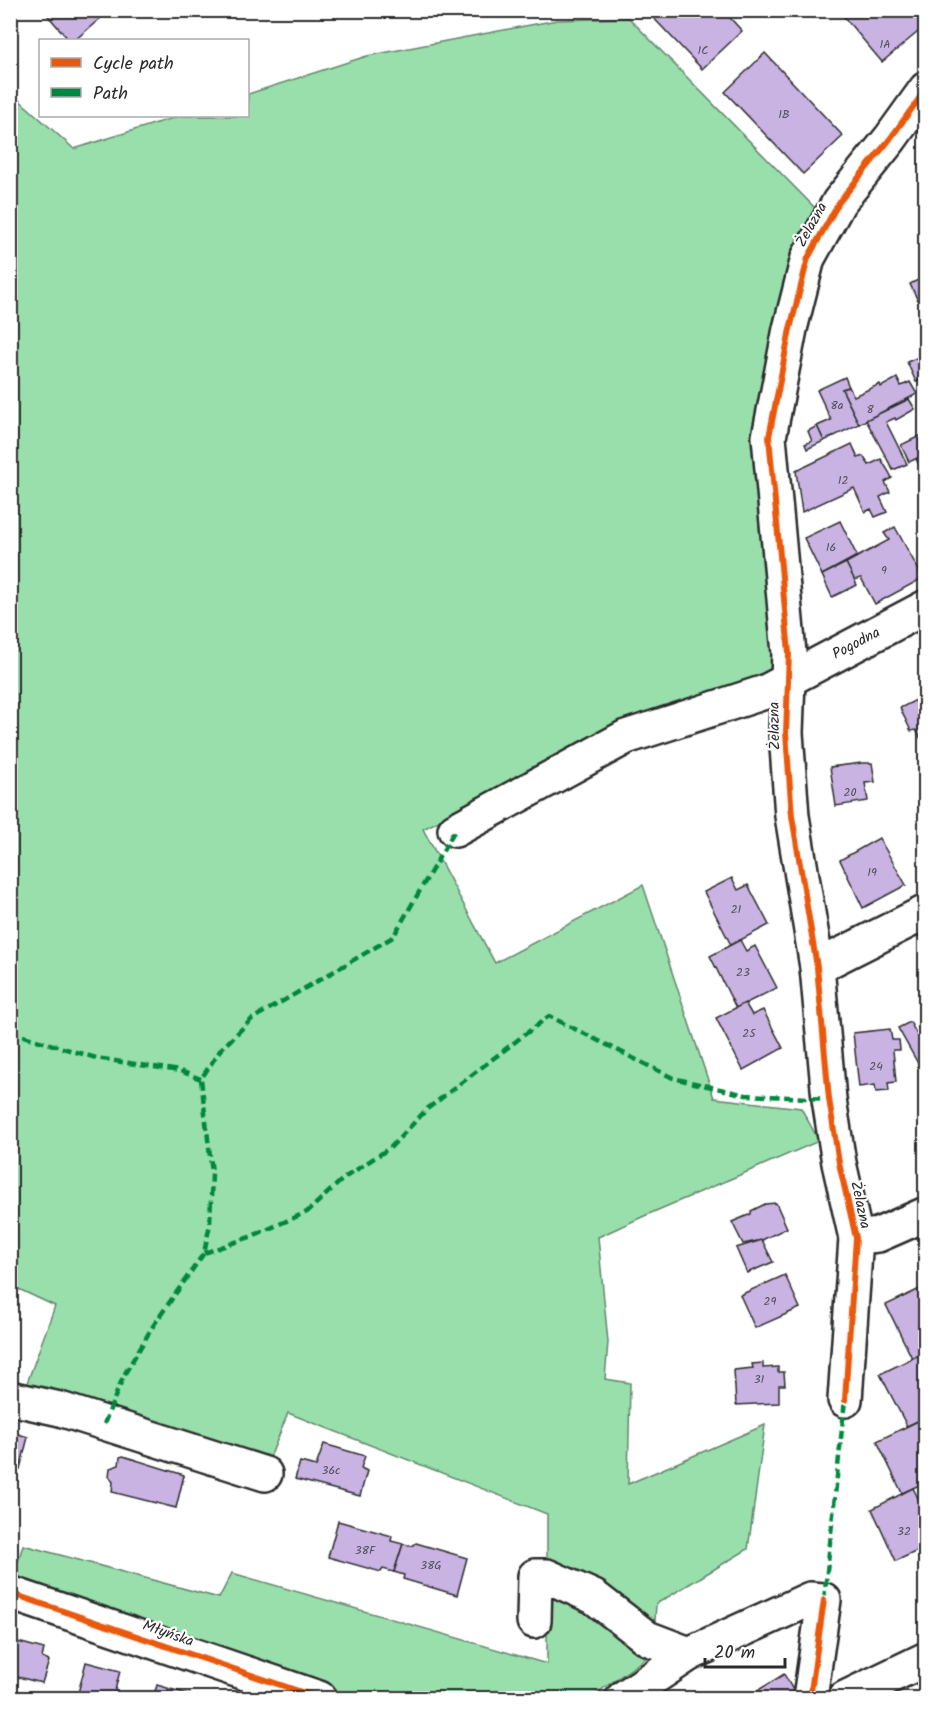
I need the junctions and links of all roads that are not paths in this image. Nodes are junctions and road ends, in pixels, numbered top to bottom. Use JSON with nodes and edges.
{"nodes":[{"id":1,"x":926,"y":89,"type":"edge"},
{"id":2,"x":926,"y":607,"type":"edge"},
{"id":3,"x":787,"y":681,"type":"junction"},
{"id":4,"x":455,"y":830,"type":"dead end"},
{"id":5,"x":926,"y":912,"type":"edge"},
{"id":6,"x":817,"y":967,"type":"junction"},
{"id":7,"x":926,"y":1215,"type":"edge"},
{"id":8,"x":856,"y":1238,"type":"junction"},
{"id":9,"x":10,"y":1398,"type":"edge"},
{"id":10,"x":845,"y":1400,"type":"dead end"},
{"id":11,"x":265,"y":1474,"type":"dead end"},
{"id":12,"x":10,"y":1593,"type":"edge"},
{"id":13,"x":534,"y":1621,"type":"dead end"},
{"id":14,"x":689,"y":1654,"type":"junction"},
{"id":15,"x":926,"y":1659,"type":"edge"},
{"id":16,"x":319,"y":1698,"type":"edge"},
{"id":17,"x":623,"y":1698,"type":"edge"},
{"id":18,"x":810,"y":1698,"type":"edge"},
{"id":19,"x":845,"y":1698,"type":"edge"}],
"edges":[{"from":1,"to":3,"type":"street","name":"Żelazna"},
{"from":2,"to":3,"type":"street","name":"Pogodna"},
{"from":3,"to":4,"type":"street","name":"Pogodna"},
{"from":3,"to":6,"type":"street","name":"Żelazna"},
{"from":5,"to":6,"type":"street"},
{"from":6,"to":8,"type":"street","name":"Żelazna"},
{"from":7,"to":8,"type":"street"},
{"from":8,"to":10,"type":"street","name":"Żelazna"},
{"from":9,"to":11,"type":"street"},
{"from":12,"to":16,"type":"street","name":"Młyńska"},
{"from":13,"to":14,"type":"street"},
{"from":14,"to":17,"type":"street"},
{"from":14,"to":18,"type":"street"},
{"from":15,"to":19,"type":"street"}]}
